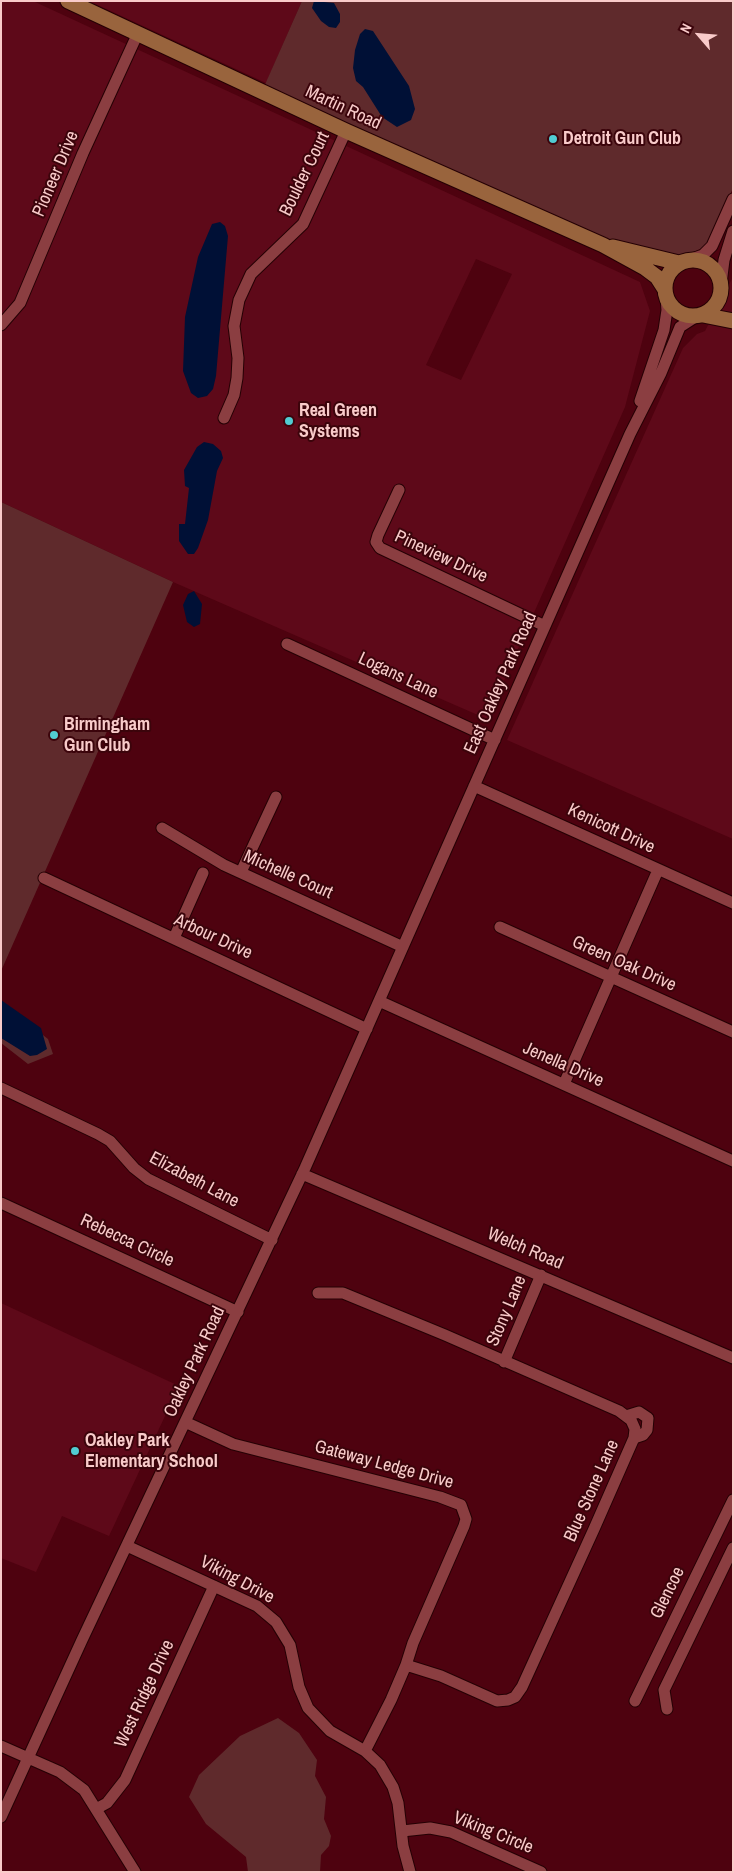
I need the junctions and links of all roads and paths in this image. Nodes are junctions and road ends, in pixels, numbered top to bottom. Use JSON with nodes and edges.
{"nodes":[{"id":1,"x":68,"y":1,"type":"edge"},
{"id":2,"x":138,"y":33,"type":"junction"},
{"id":3,"x":346,"y":131,"type":"junction"},
{"id":4,"x":733,"y":200,"type":"edge"},
{"id":5,"x":733,"y":231,"type":"edge"},
{"id":6,"x":603,"y":245,"type":"junction"},
{"id":7,"x":684,"y":262,"type":"junction"},
{"id":8,"x":721,"y":287,"type":"junction"},
{"id":9,"x":665,"y":293,"type":"junction"},
{"id":10,"x":733,"y":304,"type":"edge"},
{"id":11,"x":700,"y":315,"type":"junction"},
{"id":12,"x":733,"y":321,"type":"edge"},
{"id":13,"x":1,"y":325,"type":"edge"},
{"id":14,"x":224,"y":418,"type":"dead end"},
{"id":15,"x":630,"y":434,"type":"junction"},
{"id":16,"x":400,"y":490,"type":"dead end"},
{"id":17,"x":545,"y":626,"type":"junction"},
{"id":18,"x":287,"y":644,"type":"dead end"},
{"id":19,"x":495,"y":740,"type":"junction"},
{"id":20,"x":474,"y":786,"type":"junction"},
{"id":21,"x":276,"y":798,"type":"dead end"},
{"id":22,"x":162,"y":828,"type":"dead end"},
{"id":23,"x":658,"y":870,"type":"junction"},
{"id":24,"x":204,"y":872,"type":"dead end"},
{"id":25,"x":241,"y":872,"type":"junction"},
{"id":26,"x":44,"y":878,"type":"dead end"},
{"id":27,"x":733,"y":904,"type":"edge"},
{"id":28,"x":500,"y":927,"type":"dead end"},
{"id":29,"x":174,"y":938,"type":"junction"},
{"id":30,"x":403,"y":947,"type":"junction"},
{"id":31,"x":611,"y":977,"type":"junction"},
{"id":32,"x":379,"y":1001,"type":"junction"},
{"id":33,"x":368,"y":1028,"type":"junction"},
{"id":34,"x":733,"y":1032,"type":"edge"},
{"id":35,"x":564,"y":1084,"type":"junction"},
{"id":36,"x":1,"y":1088,"type":"edge"},
{"id":37,"x":733,"y":1161,"type":"edge"},
{"id":38,"x":302,"y":1174,"type":"junction"},
{"id":39,"x":1,"y":1203,"type":"edge"},
{"id":40,"x":272,"y":1240,"type":"junction"},
{"id":41,"x":541,"y":1274,"type":"junction"},
{"id":42,"x":318,"y":1293,"type":"dead end"},
{"id":43,"x":238,"y":1312,"type":"junction"},
{"id":44,"x":733,"y":1358,"type":"edge"},
{"id":45,"x":504,"y":1362,"type":"junction"},
{"id":46,"x":185,"y":1422,"type":"junction"},
{"id":47,"x":733,"y":1500,"type":"edge"},
{"id":48,"x":127,"y":1546,"type":"junction"},
{"id":49,"x":733,"y":1548,"type":"edge"},
{"id":50,"x":214,"y":1586,"type":"junction"},
{"id":51,"x":406,"y":1665,"type":"junction"},
{"id":52,"x":635,"y":1701,"type":"dead end"},
{"id":53,"x":667,"y":1709,"type":"dead end"},
{"id":54,"x":1,"y":1746,"type":"edge"},
{"id":55,"x":365,"y":1751,"type":"junction"},
{"id":56,"x":28,"y":1758,"type":"junction"},
{"id":57,"x":96,"y":1809,"type":"junction"},
{"id":58,"x":1,"y":1817,"type":"edge"},
{"id":59,"x":402,"y":1831,"type":"junction"},
{"id":60,"x":135,"y":1872,"type":"edge"},
{"id":61,"x":410,"y":1872,"type":"edge"},
{"id":62,"x":541,"y":1872,"type":"edge"}],
"edges":[{"from":1,"to":2,"type":"main road","name":"Martin Road"},
{"from":2,"to":3,"type":"main road","name":"Martin Road"},
{"from":2,"to":13,"type":"street","name":"Pioneer Drive"},
{"from":3,"to":6,"type":"main road","name":"Martin Road"},
{"from":3,"to":14,"type":"street","name":"Boulder Court"},
{"from":4,"to":7,"type":"street"},
{"from":5,"to":8,"type":"street"},
{"from":6,"to":7,"type":"main road","name":"Martin Road"},
{"from":6,"to":9,"type":"main road","name":"Martin Road"},
{"from":7,"to":8,"type":"main road"},
{"from":7,"to":9,"type":"main road"},
{"from":8,"to":10,"type":"main road"},
{"from":8,"to":11,"type":"main road"},
{"from":9,"to":11,"type":"main road"},
{"from":9,"to":15,"type":"street","name":"East Oakley Park Road"},
{"from":11,"to":12,"type":"main road"},
{"from":11,"to":15,"type":"street","name":"East Oakley Park Road"},
{"from":15,"to":17,"type":"street","name":"East Oakley Park Road"},
{"from":16,"to":17,"type":"street","name":"Pineview Drive"},
{"from":17,"to":19,"type":"street","name":"East Oakley Park Road"},
{"from":18,"to":19,"type":"street","name":"Logans Lane"},
{"from":19,"to":20,"type":"street","name":"East Oakley Park Road"},
{"from":20,"to":23,"type":"street","name":"Kenicott Drive"},
{"from":20,"to":30,"type":"street","name":"East Oakley Park Road"},
{"from":21,"to":25,"type":"street"},
{"from":22,"to":25,"type":"street","name":"Michelle Court"},
{"from":23,"to":27,"type":"street","name":"Kenicott Drive"},
{"from":23,"to":31,"type":"street"},
{"from":24,"to":29,"type":"street"},
{"from":25,"to":30,"type":"street","name":"Michelle Court"},
{"from":26,"to":29,"type":"street","name":"Arbour Drive"},
{"from":28,"to":31,"type":"street","name":"Green Oak Drive"},
{"from":29,"to":33,"type":"street","name":"Arbour Drive"},
{"from":30,"to":32,"type":"street","name":"Oakley Park Road"},
{"from":31,"to":34,"type":"street","name":"Green Oak Drive"},
{"from":31,"to":35,"type":"street"},
{"from":32,"to":33,"type":"street","name":"Oakley Park Road"},
{"from":32,"to":35,"type":"street","name":"Jenella Drive"},
{"from":33,"to":38,"type":"street","name":"Oakley Park Road"},
{"from":35,"to":37,"type":"street","name":"Jenella Drive"},
{"from":36,"to":40,"type":"street","name":"Elizabeth Lane"},
{"from":38,"to":40,"type":"street","name":"Oakley Park Road"},
{"from":38,"to":41,"type":"street","name":"Welch Road"},
{"from":39,"to":43,"type":"street","name":"Rebecca Circle"},
{"from":40,"to":43,"type":"street","name":"Oakley Park Road"},
{"from":41,"to":44,"type":"street","name":"Welch Road"},
{"from":41,"to":45,"type":"street","name":"Stony Lane"},
{"from":42,"to":45,"type":"street","name":"Blue Stone Lane"},
{"from":43,"to":46,"type":"street","name":"Oakley Park Road"},
{"from":45,"to":51,"type":"street","name":"Blue Stone Lane"},
{"from":46,"to":48,"type":"street","name":"Oakley Park Road"},
{"from":46,"to":51,"type":"street","name":"Gateway Ledge Drive"},
{"from":47,"to":52,"type":"street","name":"Glencoe"},
{"from":48,"to":50,"type":"street","name":"Viking Drive"},
{"from":48,"to":56,"type":"street","name":"Oakley Park Road"},
{"from":49,"to":53,"type":"street"},
{"from":50,"to":55,"type":"street","name":"Viking Drive"},
{"from":50,"to":57,"type":"street","name":"West Ridge Drive"},
{"from":51,"to":55,"type":"street","name":"Gateway Ledge Drive"},
{"from":54,"to":56,"type":"street"},
{"from":55,"to":59,"type":"street","name":"Viking Drive"},
{"from":56,"to":57,"type":"street"},
{"from":56,"to":58,"type":"street","name":"Oakley Park Road"},
{"from":57,"to":60,"type":"street"},
{"from":59,"to":61,"type":"street","name":"Viking Drive"},
{"from":59,"to":62,"type":"street","name":"Viking Circle"}]}
